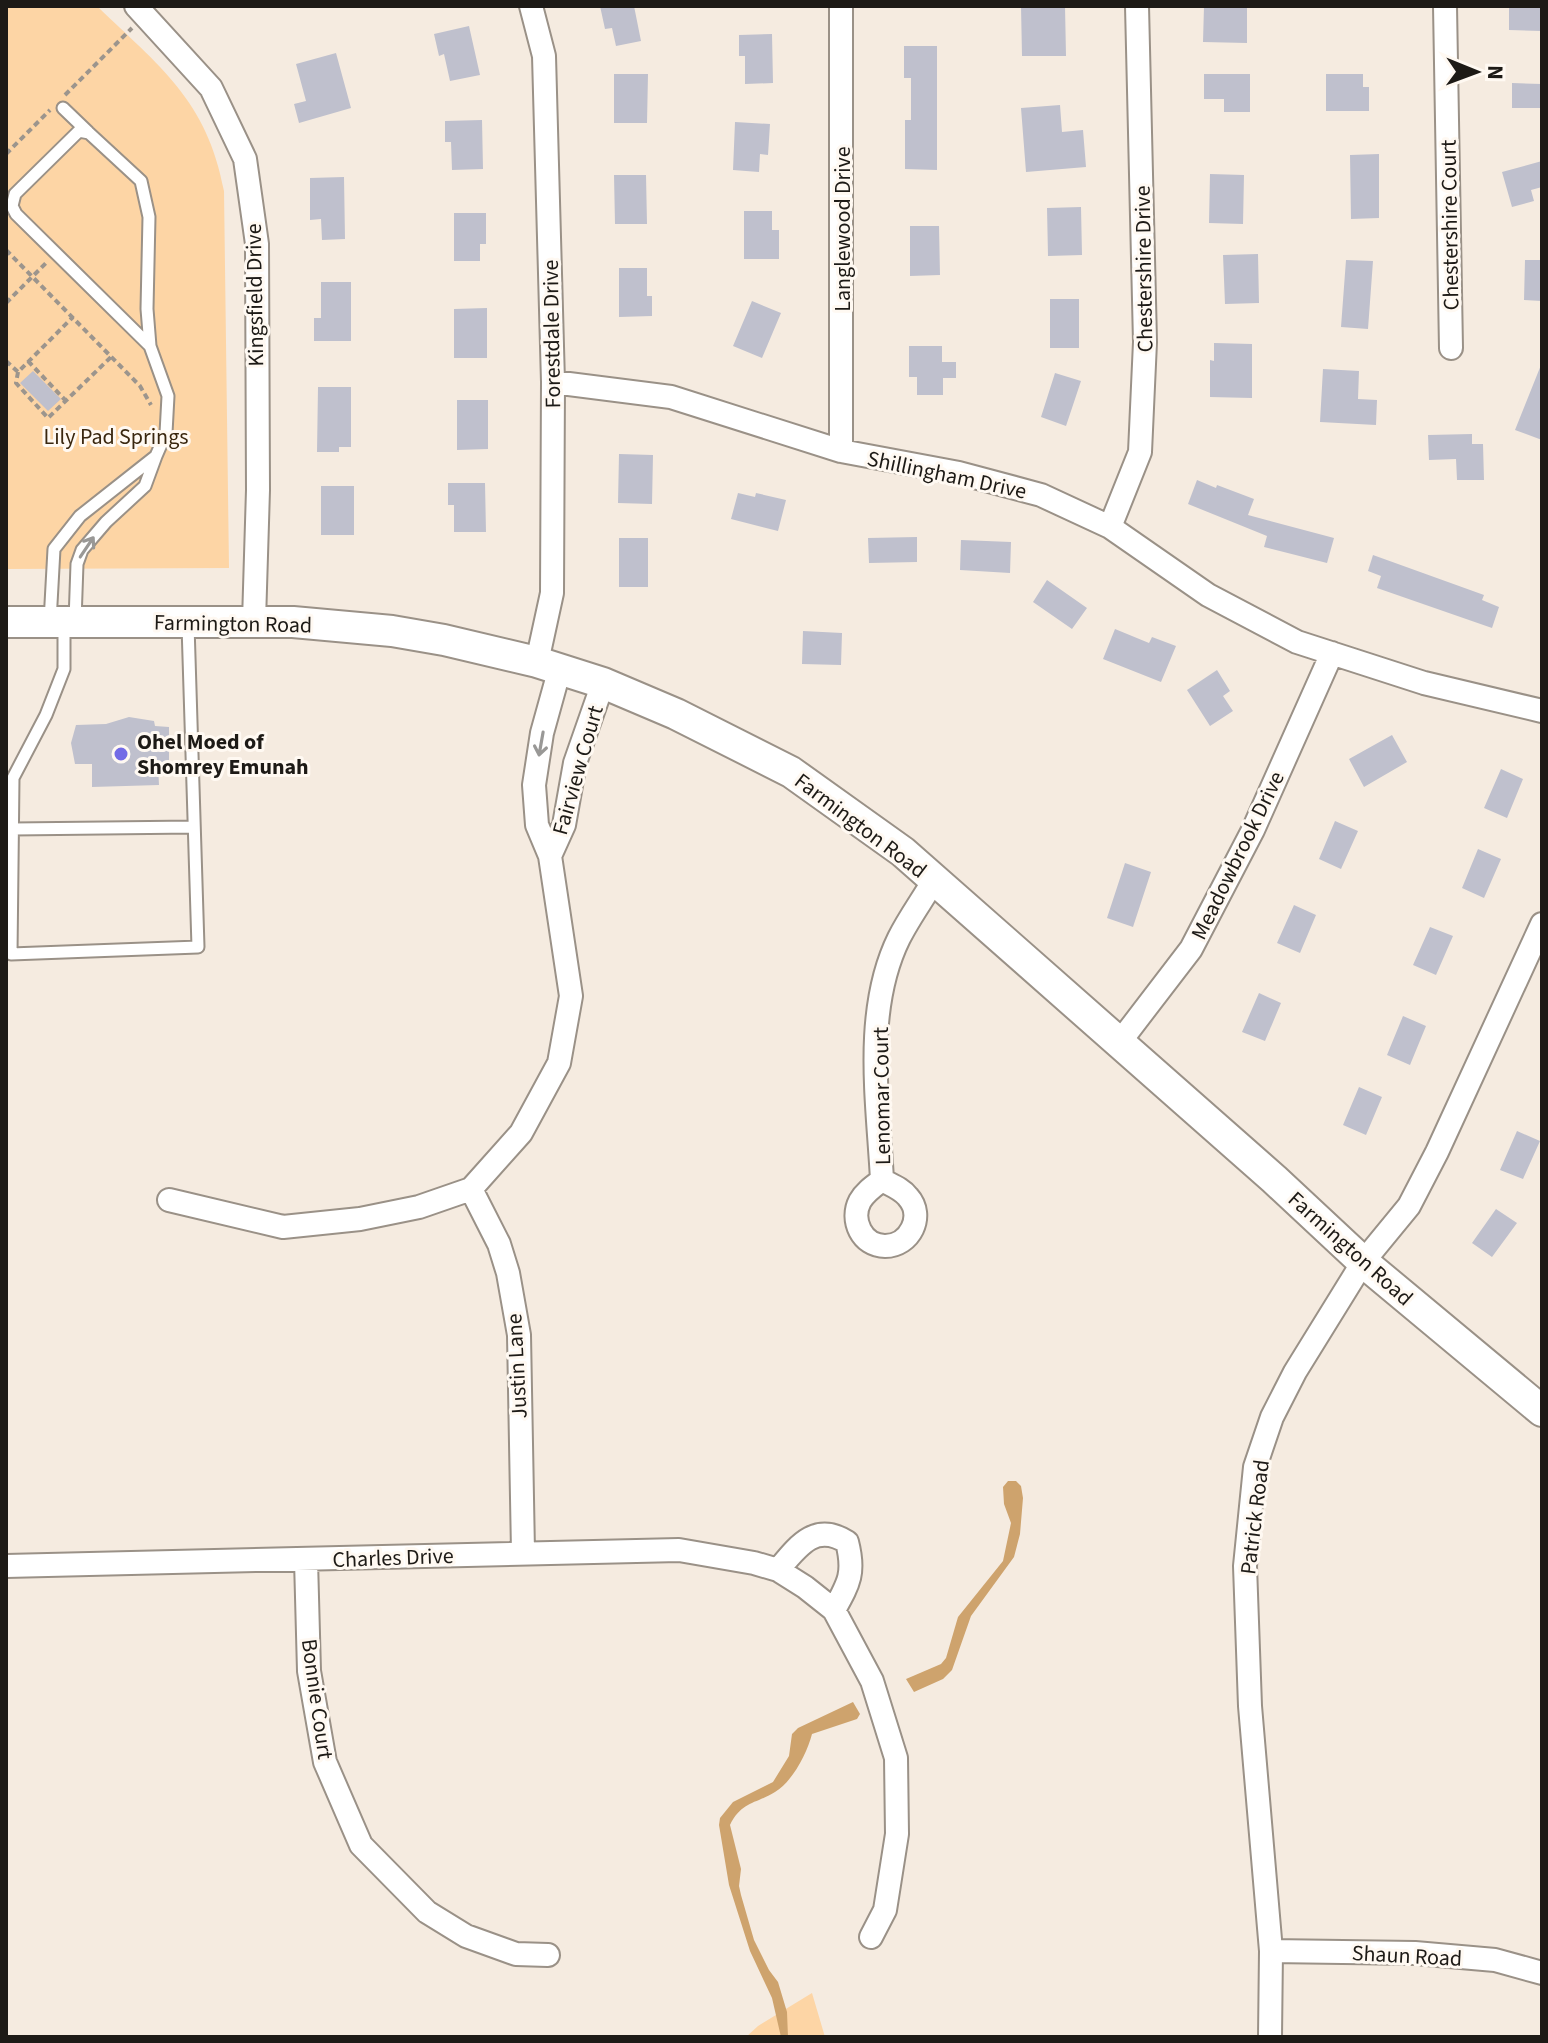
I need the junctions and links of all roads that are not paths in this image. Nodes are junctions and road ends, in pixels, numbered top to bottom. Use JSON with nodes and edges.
{"nodes":[{"id":1,"x":531,"y":6,"type":"edge"},
{"id":2,"x":841,"y":6,"type":"edge"},
{"id":3,"x":1137,"y":6,"type":"edge"},
{"id":4,"x":1445,"y":6,"type":"edge"},
{"id":5,"x":141,"y":11,"type":"edge"},
{"id":6,"x":63,"y":108,"type":"dead end"},
{"id":7,"x":89,"y":133,"type":"junction"},
{"id":8,"x":150,"y":346,"type":"junction"},
{"id":9,"x":1451,"y":348,"type":"dead end"},
{"id":10,"x":553,"y":382,"type":"junction"},
{"id":11,"x":841,"y":451,"type":"junction"},
{"id":12,"x":156,"y":456,"type":"junction"},
{"id":13,"x":103,"y":498,"type":"junction"},
{"id":14,"x":116,"y":513,"type":"junction"},
{"id":15,"x":1110,"y":527,"type":"junction"},
{"id":16,"x":188,"y":620,"type":"junction"},
{"id":17,"x":254,"y":621,"type":"junction"},
{"id":18,"x":6,"y":622,"type":"edge"},
{"id":19,"x":63,"y":622,"type":"junction"},
{"id":20,"x":1332,"y":653,"type":"junction"},
{"id":21,"x":548,"y":665,"type":"junction"},
{"id":22,"x":603,"y":683,"type":"junction"},
{"id":23,"x":1542,"y":711,"type":"edge"},
{"id":24,"x":194,"y":827,"type":"junction"},
{"id":25,"x":13,"y":829,"type":"junction"},
{"id":26,"x":550,"y":856,"type":"junction"},
{"id":27,"x":934,"y":880,"type":"junction"},
{"id":28,"x":1542,"y":924,"type":"edge"},
{"id":29,"x":1119,"y":1043,"type":"junction"},
{"id":30,"x":882,"y":1180,"type":"dead end"},
{"id":31,"x":471,"y":1189,"type":"junction"},
{"id":32,"x":169,"y":1200,"type":"dead end"},
{"id":33,"x":1363,"y":1262,"type":"junction"},
{"id":34,"x":1542,"y":1411,"type":"edge"},
{"id":35,"x":523,"y":1552,"type":"junction"},
{"id":36,"x":306,"y":1560,"type":"junction"},
{"id":37,"x":6,"y":1566,"type":"edge"},
{"id":38,"x":778,"y":1570,"type":"junction"},
{"id":39,"x":834,"y":1610,"type":"junction"},
{"id":40,"x":871,"y":1937,"type":"dead end"},
{"id":41,"x":1271,"y":1951,"type":"junction"},
{"id":42,"x":548,"y":1955,"type":"dead end"},
{"id":43,"x":1542,"y":1973,"type":"edge"},
{"id":44,"x":1270,"y":2037,"type":"edge"}],
"edges":[{"from":1,"to":10,"type":"street","name":"Forestdale Drive"},
{"from":2,"to":11,"type":"street","name":"Langlewood Drive"},
{"from":3,"to":15,"type":"street","name":"Chestershire Drive"},
{"from":4,"to":9,"type":"street","name":"Chestershire Court"},
{"from":5,"to":17,"type":"street","name":"Kingsfield Drive"},
{"from":6,"to":7,"type":"lane"},
{"from":7,"to":8,"type":"lane"},
{"from":7,"to":8,"type":"lane"},
{"from":8,"to":12,"type":"lane"},
{"from":10,"to":11,"type":"street","name":"Shillingham Drive"},
{"from":10,"to":21,"type":"street","name":"Forestdale Drive"},
{"from":11,"to":15,"type":"street","name":"Shillingham Drive"},
{"from":12,"to":13,"type":"lane"},
{"from":12,"to":14,"type":"lane"},
{"from":13,"to":14,"type":"lane"},
{"from":13,"to":19,"type":"lane"},
{"from":19,"to":14,"type":"lane","one_way":true},
{"from":15,"to":20,"type":"street","name":"Shillingham Drive"},
{"from":16,"to":17,"type":"street","name":"Farmington Road"},
{"from":16,"to":19,"type":"street","name":"Farmington Road"},
{"from":16,"to":24,"type":"lane"},
{"from":17,"to":21,"type":"street","name":"Farmington Road"},
{"from":18,"to":19,"type":"street","name":"Farmington Road"},
{"from":19,"to":25,"type":"lane"},
{"from":20,"to":23,"type":"street","name":"Shillingham Drive"},
{"from":20,"to":29,"type":"street","name":"Meadowbrook Drive"},
{"from":21,"to":22,"type":"street","name":"Farmington Road"},
{"from":21,"to":26,"type":"street","name":"Fairview Court","one_way":true},
{"from":22,"to":26,"type":"street","name":"Fairview Court"},
{"from":22,"to":27,"type":"street","name":"Farmington Road"},
{"from":24,"to":25,"type":"lane"},
{"from":24,"to":25,"type":"lane"},
{"from":26,"to":31,"type":"street","name":"Fairview Court"},
{"from":27,"to":29,"type":"street","name":"Farmington Road"},
{"from":27,"to":30,"type":"street","name":"Lenomar Court"},
{"from":28,"to":33,"type":"street","name":"Patrick Road"},
{"from":29,"to":33,"type":"street","name":"Farmington Road"},
{"from":31,"to":32,"type":"street","name":"Fairview Court"},
{"from":31,"to":35,"type":"street","name":"Justin Lane"},
{"from":33,"to":34,"type":"street","name":"Farmington Road"},
{"from":33,"to":41,"type":"street","name":"Patrick Road"},
{"from":35,"to":36,"type":"street","name":"Charles Drive"},
{"from":35,"to":38,"type":"street","name":"Charles Drive"},
{"from":36,"to":37,"type":"street","name":"Charles Drive"},
{"from":36,"to":42,"type":"street","name":"Bonnie Court"},
{"from":38,"to":39,"type":"street","name":"Charles Drive"},
{"from":38,"to":39,"type":"street"},
{"from":39,"to":40,"type":"street","name":"Charles Drive"},
{"from":41,"to":43,"type":"street","name":"Shaun Road"},
{"from":41,"to":44,"type":"street","name":"Patrick Road"}]}
